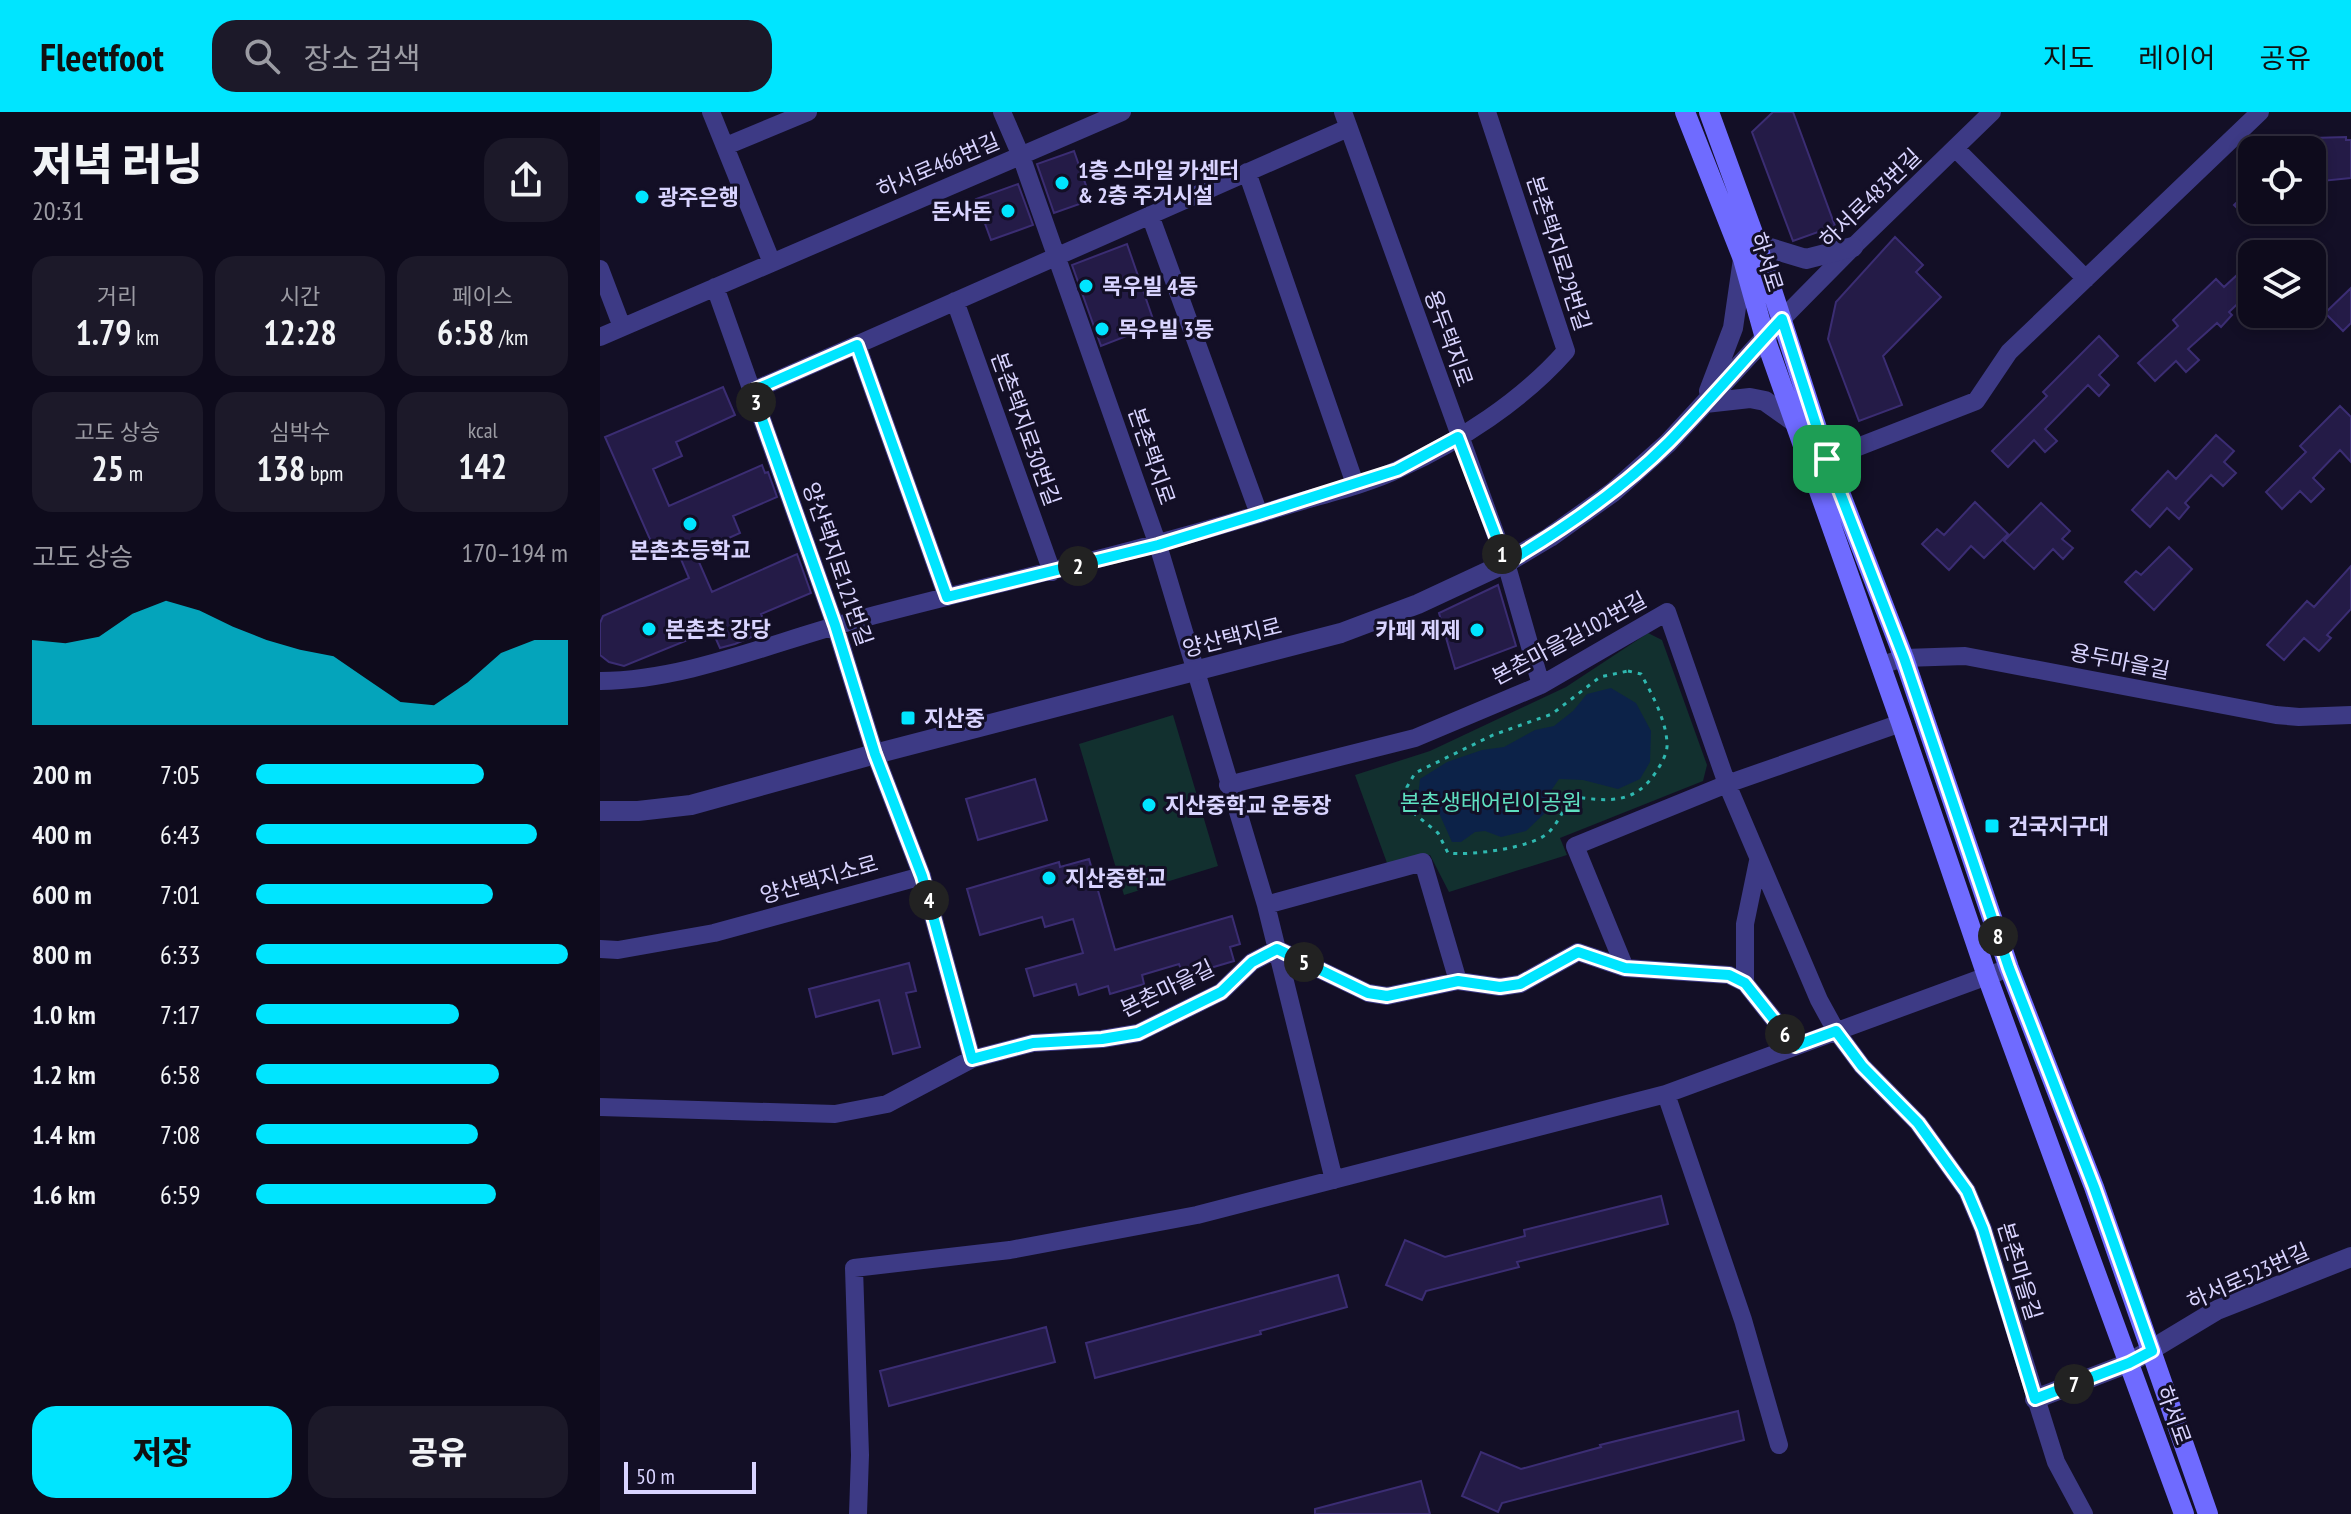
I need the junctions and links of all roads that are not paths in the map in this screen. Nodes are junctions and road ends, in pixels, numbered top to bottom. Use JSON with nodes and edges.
{"nodes":[{"id":1,"x":711,"y":112,"type":"edge"},
{"id":2,"x":808,"y":112,"type":"edge"},
{"id":3,"x":1002,"y":112,"type":"edge"},
{"id":4,"x":1122,"y":112,"type":"edge"},
{"id":5,"x":1487,"y":112,"type":"edge"},
{"id":6,"x":1685,"y":112,"type":"edge"},
{"id":7,"x":1709,"y":112,"type":"edge"},
{"id":8,"x":1992,"y":112,"type":"edge"},
{"id":9,"x":2260,"y":112,"type":"edge"},
{"id":10,"x":1346,"y":120,"type":"edge"},
{"id":11,"x":726,"y":146,"type":"junction"},
{"id":12,"x":1955,"y":148,"type":"junction"},
{"id":13,"x":1021,"y":156,"type":"junction"},
{"id":14,"x":1247,"y":172,"type":"junction"},
{"id":15,"x":1150,"y":215,"type":"junction"},
{"id":16,"x":1757,"y":244,"type":"junction"},
{"id":17,"x":1853,"y":247,"type":"junction"},
{"id":18,"x":1056,"y":257,"type":"junction"},
{"id":19,"x":1743,"y":259,"type":"junction"},
{"id":20,"x":772,"y":263,"type":"junction"},
{"id":21,"x":600,"y":269,"type":"edge"},
{"id":22,"x":2086,"y":279,"type":"junction"},
{"id":23,"x":715,"y":287,"type":"junction"},
{"id":24,"x":955,"y":301,"type":"junction"},
{"id":25,"x":1782,"y":319,"type":"junction"},
{"id":26,"x":622,"y":327,"type":"junction"},
{"id":27,"x":600,"y":337,"type":"edge"},
{"id":28,"x":1765,"y":338,"type":"junction"},
{"id":29,"x":857,"y":345,"type":"junction"},
{"id":30,"x":752,"y":391,"type":"junction"},
{"id":31,"x":1705,"y":403,"type":"junction"},
{"id":32,"x":1796,"y":423,"type":"junction"},
{"id":33,"x":1458,"y":437,"type":"junction"},
{"id":34,"x":1827,"y":459,"type":"junction"},
{"id":35,"x":1355,"y":484,"type":"junction"},
{"id":36,"x":1259,"y":514,"type":"junction"},
{"id":37,"x":1158,"y":545,"type":"junction"},
{"id":38,"x":1506,"y":563,"type":"junction"},
{"id":39,"x":1052,"y":572,"type":"junction"},
{"id":40,"x":947,"y":597,"type":"junction"},
{"id":41,"x":835,"y":625,"type":"junction"},
{"id":42,"x":1904,"y":658,"type":"junction"},
{"id":43,"x":1881,"y":665,"type":"junction"},
{"id":44,"x":1195,"y":671,"type":"junction"},
{"id":45,"x":600,"y":681,"type":"edge"},
{"id":46,"x":1541,"y":685,"type":"junction"},
{"id":47,"x":2351,"y":715,"type":"edge"},
{"id":48,"x":1901,"y":723,"type":"junction"},
{"id":49,"x":875,"y":754,"type":"junction"},
{"id":50,"x":1727,"y":784,"type":"junction"},
{"id":51,"x":1228,"y":785,"type":"junction"},
{"id":52,"x":600,"y":811,"type":"edge"},
{"id":53,"x":1758,"y":861,"type":"junction"},
{"id":54,"x":922,"y":876,"type":"junction"},
{"id":55,"x":1266,"y":905,"type":"junction"},
{"id":56,"x":600,"y":949,"type":"edge"},
{"id":57,"x":1277,"y":949,"type":"junction"},
{"id":58,"x":1625,"y":968,"type":"junction"},
{"id":59,"x":2009,"y":968,"type":"junction"},
{"id":60,"x":1987,"y":976,"type":"junction"},
{"id":61,"x":1458,"y":981,"type":"junction"},
{"id":62,"x":1745,"y":983,"type":"junction"},
{"id":63,"x":1836,"y":1031,"type":"junction"},
{"id":64,"x":1795,"y":1046,"type":"junction"},
{"id":65,"x":972,"y":1059,"type":"junction"},
{"id":66,"x":1666,"y":1094,"type":"junction"},
{"id":67,"x":600,"y":1107,"type":"edge"},
{"id":68,"x":1334,"y":1180,"type":"junction"},
{"id":69,"x":2351,"y":1257,"type":"edge"},
{"id":70,"x":2152,"y":1351,"type":"junction"},
{"id":71,"x":2129,"y":1363,"type":"junction"},
{"id":72,"x":2035,"y":1399,"type":"junction"},
{"id":73,"x":1779,"y":1445,"type":"dead end"},
{"id":74,"x":858,"y":1514,"type":"edge"},
{"id":75,"x":2084,"y":1514,"type":"edge"},
{"id":76,"x":2184,"y":1514,"type":"edge"},
{"id":77,"x":2208,"y":1514,"type":"edge"}],
"edges":[{"from":1,"to":11,"type":"street"},
{"from":2,"to":11,"type":"street"},
{"from":3,"to":13,"type":"street","name":"본촌택지로"},
{"from":4,"to":13,"type":"street","name":"하서로466번길"},
{"from":5,"to":33,"type":"street","name":"본촌택지로29번길"},
{"from":6,"to":19,"type":"main road","name":"하서로"},
{"from":7,"to":16,"type":"main road","name":"하서로"},
{"from":8,"to":12,"type":"street","name":"하서로483번길"},
{"from":9,"to":22,"type":"street"},
{"from":10,"to":14,"type":"street","name":"용두택지로"},
{"from":10,"to":33,"type":"street","name":"용두택지로"},
{"from":11,"to":20,"type":"street"},
{"from":12,"to":17,"type":"street","name":"하서로483번길"},
{"from":12,"to":22,"type":"street"},
{"from":13,"to":18,"type":"street","name":"본촌택지로"},
{"from":13,"to":20,"type":"street","name":"하서로466번길"},
{"from":14,"to":15,"type":"street","name":"용두택지로"},
{"from":14,"to":35,"type":"street"},
{"from":15,"to":18,"type":"street"},
{"from":15,"to":36,"type":"street"},
{"from":16,"to":17,"type":"street"},
{"from":16,"to":25,"type":"main road","name":"하서로"},
{"from":17,"to":25,"type":"street","name":"하서로483번길"},
{"from":18,"to":24,"type":"street"},
{"from":18,"to":37,"type":"street","name":"본촌택지로"},
{"from":19,"to":28,"type":"main road","name":"하서로"},
{"from":19,"to":31,"type":"street"},
{"from":20,"to":23,"type":"street","name":"하서로466번길"},
{"from":21,"to":26,"type":"street"},
{"from":22,"to":34,"type":"street"},
{"from":23,"to":26,"type":"street","name":"하서로466번길"},
{"from":23,"to":30,"type":"street","name":"양산택지로121번길"},
{"from":24,"to":29,"type":"street"},
{"from":24,"to":39,"type":"street","name":"본촌택지로30번길"},
{"from":25,"to":28,"type":"street","name":"양산택지로"},
{"from":25,"to":34,"type":"main road","name":"하서로"},
{"from":26,"to":27,"type":"street","name":"하서로466번길"},
{"from":28,"to":31,"type":"street","name":"양산택지로"},
{"from":28,"to":32,"type":"main road","name":"하서로"},
{"from":29,"to":30,"type":"street"},
{"from":29,"to":40,"type":"street"},
{"from":30,"to":41,"type":"street","name":"양산택지로121번길"},
{"from":31,"to":32,"type":"street"},
{"from":31,"to":38,"type":"street","name":"양산택지로"},
{"from":32,"to":43,"type":"main road","name":"하서로"},
{"from":33,"to":35,"type":"street","name":"본촌택지로29번길"},
{"from":33,"to":38,"type":"street","name":"용두택지로"},
{"from":34,"to":42,"type":"main road","name":"하서로"},
{"from":35,"to":36,"type":"street","name":"본촌택지로29번길"},
{"from":36,"to":37,"type":"street","name":"본촌택지로29번길"},
{"from":37,"to":39,"type":"street"},
{"from":37,"to":44,"type":"street","name":"본촌택지로"},
{"from":38,"to":44,"type":"street","name":"양산택지로"},
{"from":38,"to":46,"type":"street","name":"용두택지로"},
{"from":39,"to":40,"type":"street"},
{"from":40,"to":41,"type":"street"},
{"from":41,"to":45,"type":"street"},
{"from":41,"to":49,"type":"street","name":"양산택지로121번길"},
{"from":42,"to":43,"type":"street","name":"용두마을길"},
{"from":42,"to":47,"type":"street","name":"용두마을길"},
{"from":42,"to":59,"type":"main road","name":"하서로"},
{"from":43,"to":48,"type":"main road","name":"하서로"},
{"from":44,"to":49,"type":"street","name":"양산택지로"},
{"from":44,"to":51,"type":"street","name":"본촌택지로"},
{"from":46,"to":50,"type":"street","name":"본촌마을길102번길"},
{"from":46,"to":51,"type":"street","name":"본촌마을길102번길"},
{"from":48,"to":50,"type":"street"},
{"from":48,"to":60,"type":"main road","name":"하서로"},
{"from":49,"to":52,"type":"street","name":"양산택지로"},
{"from":49,"to":54,"type":"street"},
{"from":50,"to":53,"type":"street","name":"본촌마을길102번길"},
{"from":50,"to":58,"type":"street"},
{"from":51,"to":55,"type":"street","name":"본촌택지로"},
{"from":53,"to":62,"type":"street"},
{"from":53,"to":63,"type":"street","name":"본촌마을길102번길"},
{"from":54,"to":56,"type":"street","name":"양산택지소로"},
{"from":54,"to":65,"type":"street"},
{"from":55,"to":57,"type":"street","name":"본촌택지로"},
{"from":55,"to":61,"type":"street"},
{"from":57,"to":61,"type":"street"},
{"from":57,"to":65,"type":"street","name":"본촌마을길"},
{"from":57,"to":68,"type":"street","name":"본촌택지로"},
{"from":58,"to":61,"type":"street"},
{"from":58,"to":62,"type":"street"},
{"from":59,"to":60,"type":"street"},
{"from":59,"to":70,"type":"main road","name":"하서로"},
{"from":60,"to":63,"type":"street"},
{"from":60,"to":71,"type":"main road","name":"하서로"},
{"from":62,"to":64,"type":"street"},
{"from":63,"to":64,"type":"street"},
{"from":63,"to":72,"type":"street","name":"본촌마을길"},
{"from":64,"to":66,"type":"street"},
{"from":65,"to":67,"type":"street","name":"본촌마을길"},
{"from":66,"to":68,"type":"street"},
{"from":66,"to":73,"type":"street"},
{"from":68,"to":74,"type":"street"},
{"from":69,"to":70,"type":"street","name":"하서로523번길"},
{"from":70,"to":71,"type":"street","name":"하서로523번길"},
{"from":70,"to":77,"type":"main road","name":"하서로"},
{"from":71,"to":72,"type":"street","name":"하서로523번길"},
{"from":71,"to":76,"type":"main road","name":"하서로"},
{"from":72,"to":75,"type":"street","name":"본촌마을길"}]}
